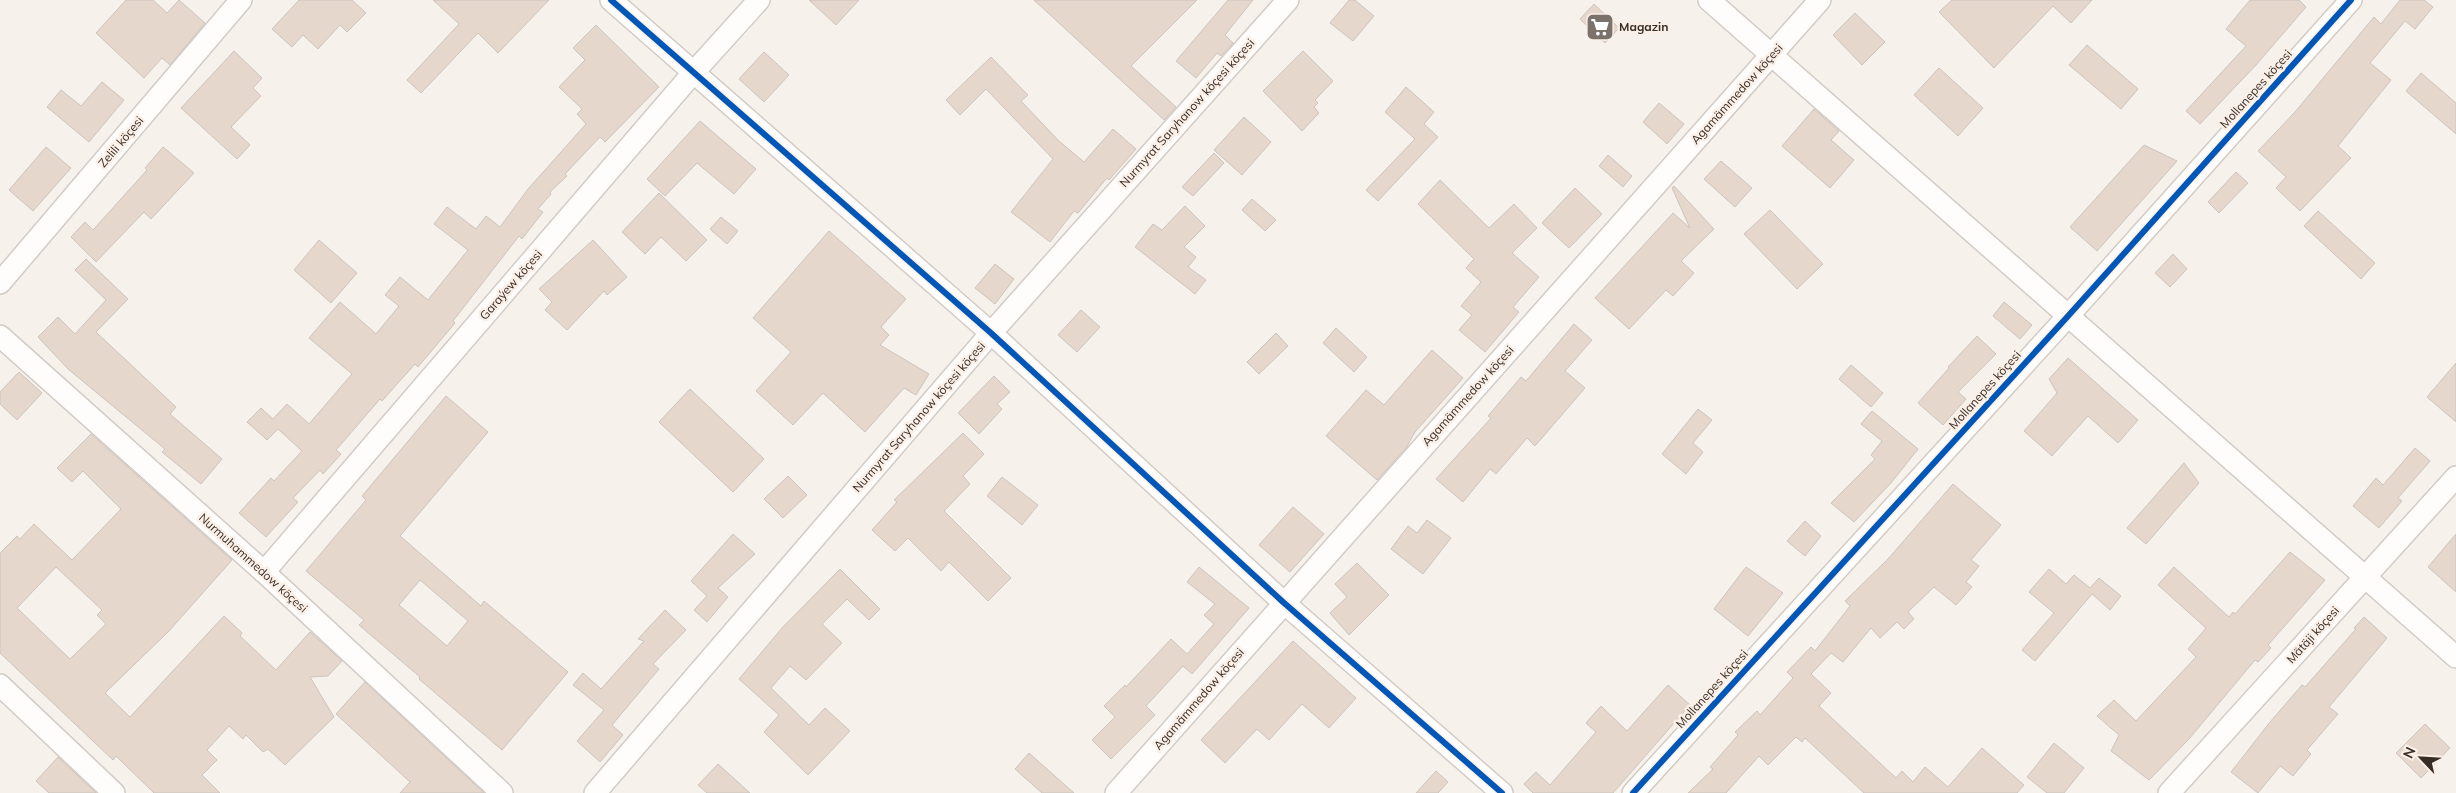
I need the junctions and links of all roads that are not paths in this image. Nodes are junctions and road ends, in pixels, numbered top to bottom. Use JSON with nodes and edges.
{"nodes":[{"id":1,"x":241,"y":0,"type":"edge"},
{"id":2,"x":611,"y":0,"type":"edge"},
{"id":3,"x":760,"y":0,"type":"edge"},
{"id":4,"x":1288,"y":0,"type":"edge"},
{"id":5,"x":1709,"y":0,"type":"edge"},
{"id":6,"x":1820,"y":0,"type":"edge"},
{"id":7,"x":2351,"y":0,"type":"edge"},
{"id":8,"x":1773,"y":54,"type":"junction"},
{"id":9,"x":694,"y":73,"type":"junction"},
{"id":10,"x":0,"y":284,"type":"edge"},
{"id":11,"x":2068,"y":315,"type":"junction"},
{"id":12,"x":991,"y":333,"type":"junction"},
{"id":13,"x":0,"y":336,"type":"edge"},
{"id":14,"x":2456,"y":477,"type":"edge"},
{"id":15,"x":264,"y":572,"type":"junction"},
{"id":16,"x":2366,"y":577,"type":"junction"},
{"id":17,"x":1284,"y":602,"type":"junction"},
{"id":18,"x":2456,"y":656,"type":"edge"},
{"id":19,"x":0,"y":685,"type":"edge"},
{"id":20,"x":114,"y":793,"type":"edge"},
{"id":21,"x":502,"y":793,"type":"edge"},
{"id":22,"x":595,"y":793,"type":"edge"},
{"id":23,"x":1116,"y":793,"type":"edge"},
{"id":24,"x":1502,"y":793,"type":"edge"},
{"id":25,"x":1633,"y":793,"type":"edge"},
{"id":26,"x":2169,"y":793,"type":"edge"}],
"edges":[{"from":1,"to":10,"type":"street","name":"Zelili köçesi"},
{"from":2,"to":9,"type":"street"},
{"from":3,"to":9,"type":"street","name":"Garaýew köçesi"},
{"from":4,"to":12,"type":"street","name":"Nurmyrat Saryhanow köçesi köçesi"},
{"from":5,"to":8,"type":"street"},
{"from":6,"to":8,"type":"street","name":"Agamämmedow köçesi"},
{"from":7,"to":11,"type":"street","name":"Mollanepes köçesi"},
{"from":8,"to":11,"type":"street"},
{"from":8,"to":17,"type":"street","name":"Agamämmedow köçesi"},
{"from":9,"to":12,"type":"street"},
{"from":9,"to":15,"type":"street","name":"Garaýew köçesi"},
{"from":11,"to":16,"type":"street"},
{"from":11,"to":25,"type":"street","name":"Mollanepes köçesi"},
{"from":12,"to":17,"type":"street"},
{"from":12,"to":22,"type":"street","name":"Nurmyrat Saryhanow köçesi köçesi"},
{"from":13,"to":15,"type":"street","name":"Nurmuhammedow köçesi"},
{"from":14,"to":16,"type":"street","name":"Mätäji köçesi"},
{"from":15,"to":21,"type":"street","name":"Nurmuhammedow köçesi"},
{"from":16,"to":18,"type":"street"},
{"from":16,"to":26,"type":"street","name":"Mätäji köçesi"},
{"from":17,"to":23,"type":"street","name":"Agamämmedow köçesi"},
{"from":17,"to":24,"type":"street"},
{"from":19,"to":20,"type":"street"}]}
